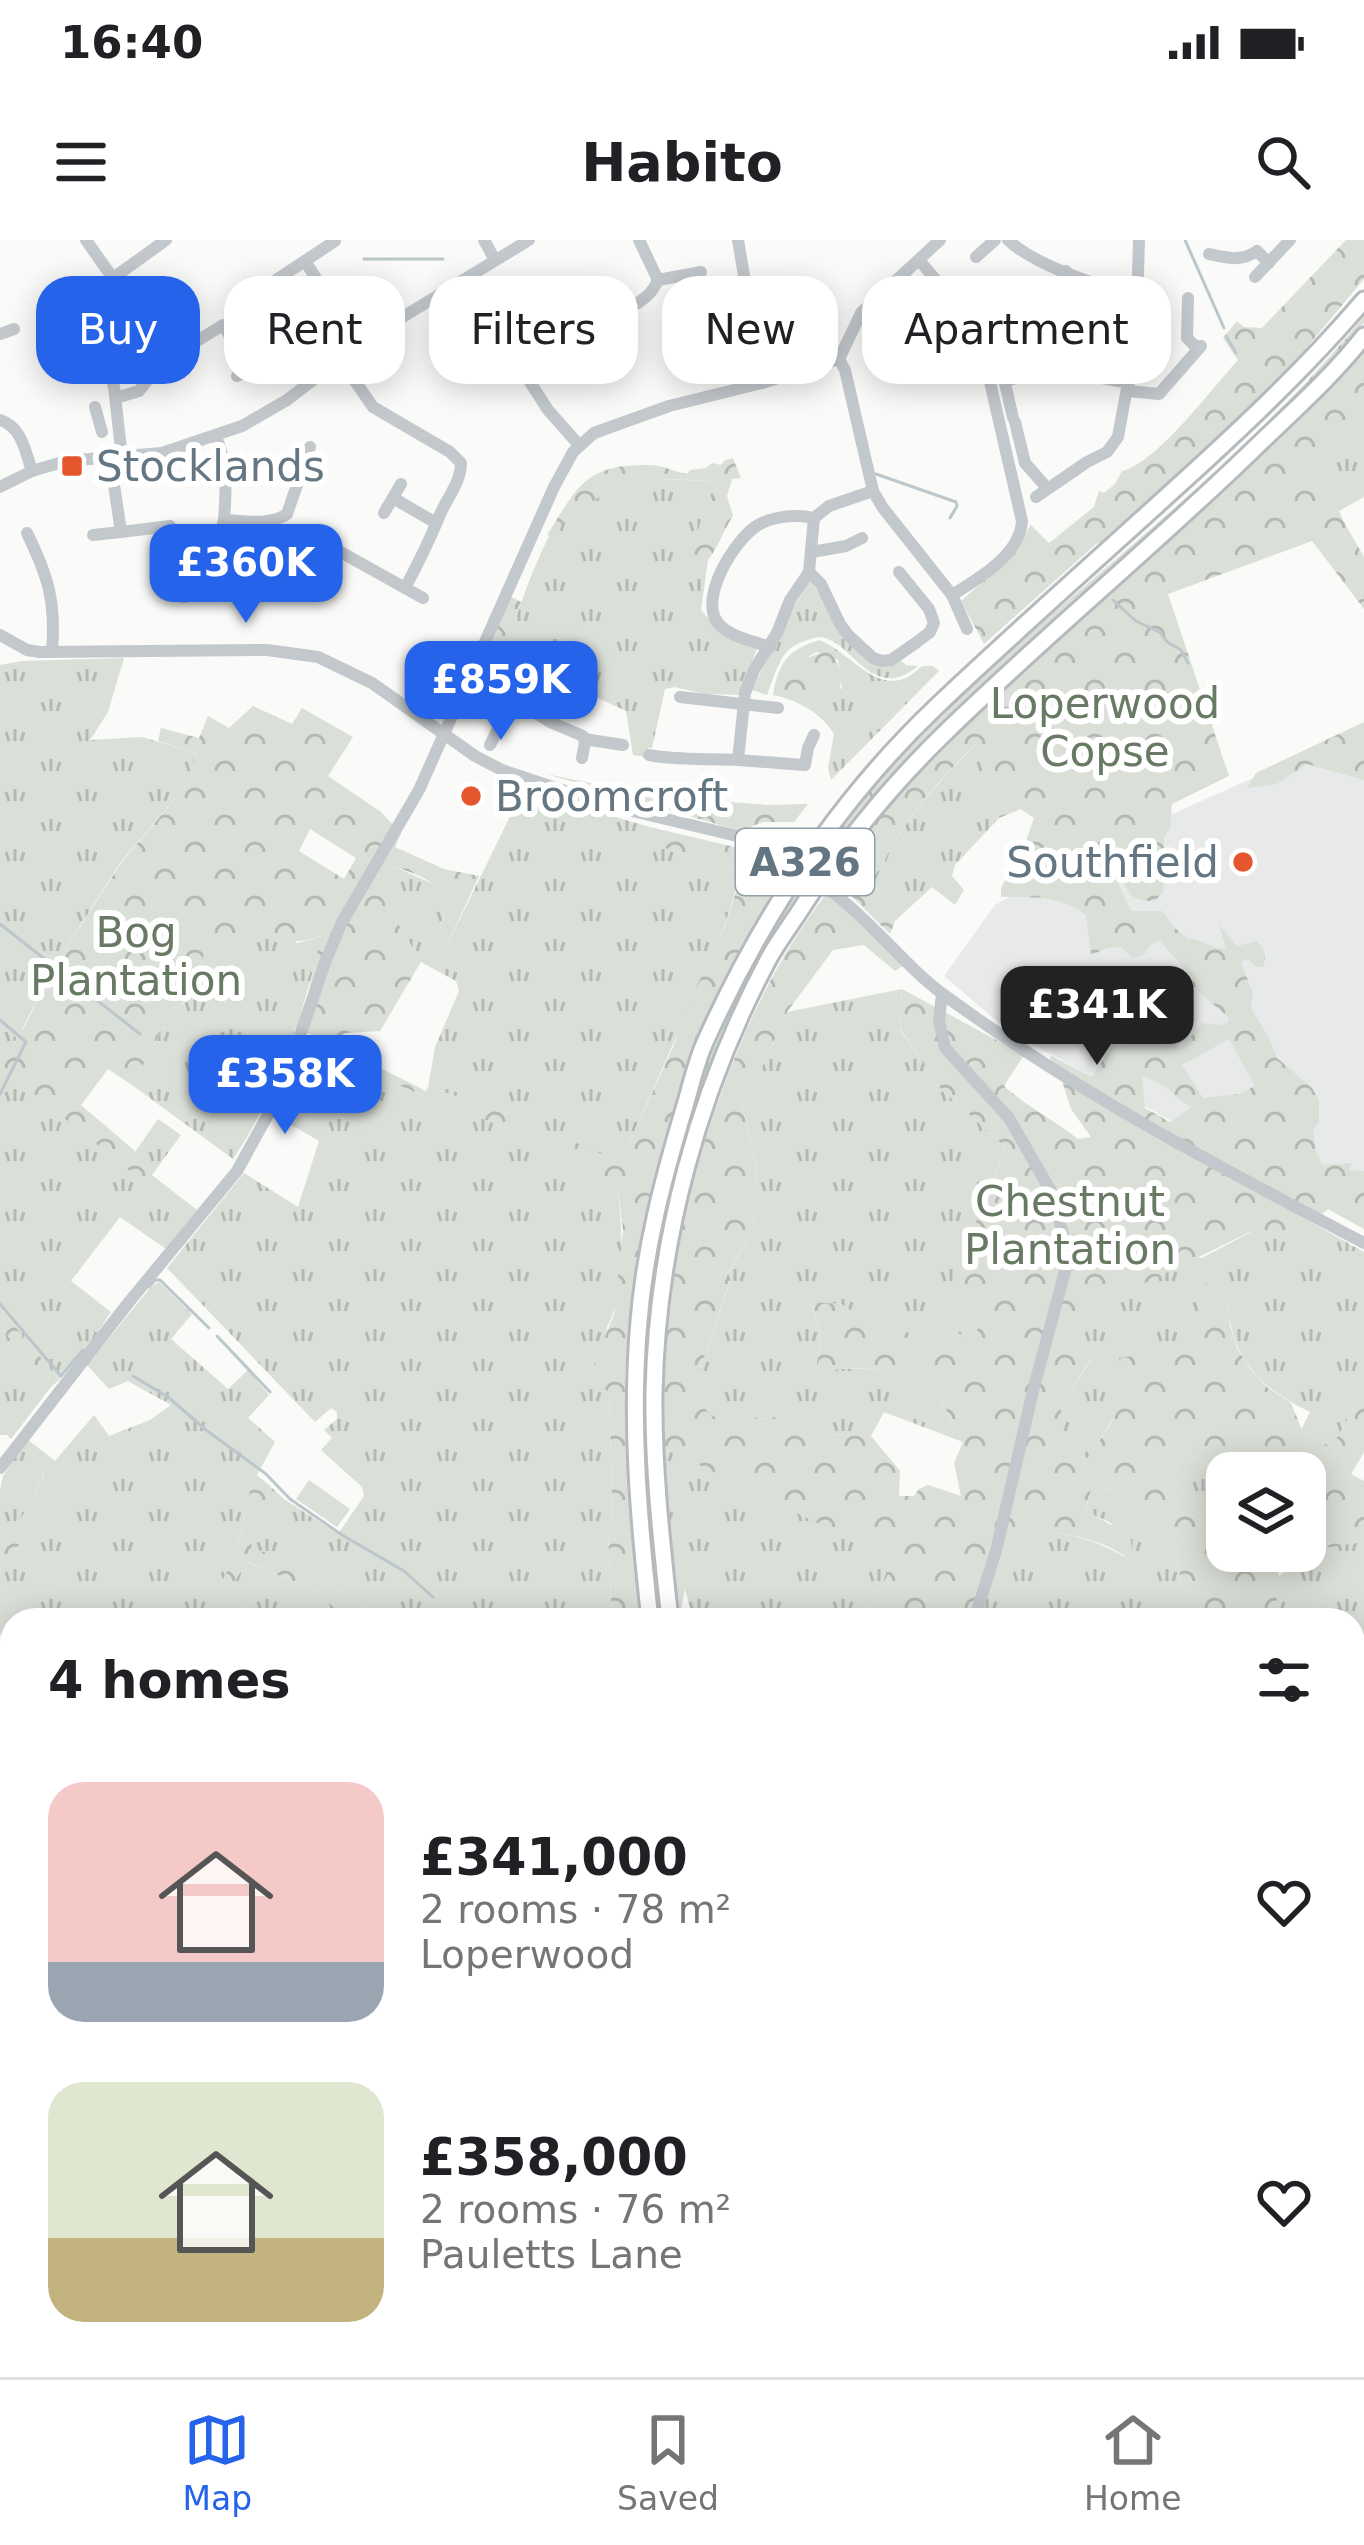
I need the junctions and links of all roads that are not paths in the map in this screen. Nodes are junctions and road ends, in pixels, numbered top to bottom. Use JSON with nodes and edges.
{"nodes":[{"id":1,"x":86,"y":240,"type":"edge"},
{"id":2,"x":166,"y":240,"type":"edge"},
{"id":3,"x":484,"y":240,"type":"edge"},
{"id":4,"x":529,"y":240,"type":"edge"},
{"id":5,"x":639,"y":240,"type":"edge"},
{"id":6,"x":738,"y":240,"type":"edge"},
{"id":7,"x":940,"y":240,"type":"edge"},
{"id":8,"x":995,"y":240,"type":"edge"},
{"id":9,"x":1008,"y":240,"type":"edge"},
{"id":10,"x":1139,"y":240,"type":"edge"},
{"id":11,"x":1290,"y":240,"type":"edge"},
{"id":12,"x":334,"y":241,"type":"edge"},
{"id":13,"x":1209,"y":254,"type":"dead end"},
{"id":14,"x":976,"y":257,"type":"dead end"},
{"id":15,"x":495,"y":260,"type":"junction"},
{"id":16,"x":919,"y":260,"type":"junction"},
{"id":17,"x":305,"y":261,"type":"junction"},
{"id":18,"x":1269,"y":263,"type":"junction"},
{"id":19,"x":1066,"y":271,"type":"junction"},
{"id":20,"x":700,"y":272,"type":"dead end"},
{"id":21,"x":111,"y":276,"type":"edge"},
{"id":22,"x":113,"y":276,"type":"edge"},
{"id":23,"x":282,"y":276,"type":"edge"},
{"id":24,"x":315,"y":276,"type":"edge"},
{"id":25,"x":744,"y":276,"type":"edge"},
{"id":26,"x":1063,"y":276,"type":"edge"},
{"id":27,"x":1078,"y":276,"type":"edge"},
{"id":28,"x":1138,"y":276,"type":"edge"},
{"id":29,"x":1255,"y":277,"type":"dead end"},
{"id":30,"x":658,"y":280,"type":"junction"},
{"id":31,"x":1188,"y":298,"type":"dead end"},
{"id":32,"x":1364,"y":300,"type":"edge"},
{"id":33,"x":638,"y":302,"type":"edge"},
{"id":34,"x":405,"y":315,"type":"edge"},
{"id":35,"x":224,"y":327,"type":"edge"},
{"id":36,"x":1364,"y":337,"type":"edge"},
{"id":37,"x":839,"y":359,"type":"joint"},
{"id":38,"x":1180,"y":370,"type":"junction"},
{"id":39,"x":1193,"y":382,"type":"dead end"},
{"id":40,"x":112,"y":384,"type":"edge"},
{"id":41,"x":306,"y":384,"type":"edge"},
{"id":42,"x":357,"y":384,"type":"edge"},
{"id":43,"x":531,"y":384,"type":"edge"},
{"id":44,"x":757,"y":384,"type":"edge"},
{"id":45,"x":1005,"y":384,"type":"edge"},
{"id":46,"x":1116,"y":384,"type":"edge"},
{"id":47,"x":1128,"y":384,"type":"edge"},
{"id":48,"x":1128,"y":387,"type":"junction"},
{"id":49,"x":1029,"y":396,"type":"dead end"},
{"id":50,"x":116,"y":398,"type":"junction"},
{"id":51,"x":1009,"y":401,"type":"junction"},
{"id":52,"x":95,"y":406,"type":"dead end"},
{"id":53,"x":0,"y":420,"type":"edge"},
{"id":54,"x":118,"y":423,"type":"junction"},
{"id":55,"x":216,"y":436,"type":"junction"},
{"id":56,"x":579,"y":445,"type":"junction"},
{"id":57,"x":310,"y":447,"type":"dead end"},
{"id":58,"x":116,"y":458,"type":"junction"},
{"id":59,"x":32,"y":471,"type":"junction"},
{"id":60,"x":400,"y":484,"type":"dead end"},
{"id":61,"x":0,"y":487,"type":"edge"},
{"id":62,"x":873,"y":491,"type":"junction"},
{"id":63,"x":393,"y":498,"type":"junction"},
{"id":64,"x":384,"y":513,"type":"dead end"},
{"id":65,"x":814,"y":518,"type":"junction"},
{"id":66,"x":224,"y":520,"type":"junction"},
{"id":67,"x":436,"y":523,"type":"junction"},
{"id":68,"x":170,"y":526,"type":"dead end"},
{"id":69,"x":121,"y":532,"type":"junction"},
{"id":70,"x":27,"y":533,"type":"dead end"},
{"id":71,"x":93,"y":535,"type":"dead end"},
{"id":72,"x":862,"y":538,"type":"dead end"},
{"id":73,"x":336,"y":545,"type":"dead end"},
{"id":74,"x":812,"y":552,"type":"junction"},
{"id":75,"x":214,"y":568,"type":"junction"},
{"id":76,"x":809,"y":572,"type":"junction"},
{"id":77,"x":899,"y":572,"type":"dead end"},
{"id":78,"x":258,"y":583,"type":"dead end"},
{"id":79,"x":405,"y":588,"type":"junction"},
{"id":80,"x":952,"y":595,"type":"junction"},
{"id":81,"x":184,"y":597,"type":"dead end"},
{"id":82,"x":423,"y":598,"type":"dead end"},
{"id":83,"x":967,"y":628,"type":"dead end"},
{"id":84,"x":0,"y":635,"type":"edge"},
{"id":85,"x":770,"y":647,"type":"junction"},
{"id":86,"x":52,"y":652,"type":"junction"},
{"id":87,"x":464,"y":688,"type":"junction"},
{"id":88,"x":680,"y":697,"type":"dead end"},
{"id":89,"x":743,"y":703,"type":"junction"},
{"id":90,"x":507,"y":704,"type":"junction"},
{"id":91,"x":778,"y":708,"type":"dead end"},
{"id":92,"x":444,"y":733,"type":"junction"},
{"id":93,"x":814,"y":735,"type":"dead end"},
{"id":94,"x":584,"y":739,"type":"junction"},
{"id":95,"x":490,"y":745,"type":"dead end"},
{"id":96,"x":623,"y":745,"type":"dead end"},
{"id":97,"x":582,"y":758,"type":"dead end"},
{"id":98,"x":739,"y":760,"type":"junction"},
{"id":99,"x":658,"y":776,"type":"dead end"},
{"id":100,"x":942,"y":994,"type":"junction"},
{"id":101,"x":1364,"y":1243,"type":"edge"},
{"id":102,"x":0,"y":1468,"type":"edge"},
{"id":103,"x":649,"y":1608,"type":"edge"},
{"id":104,"x":669,"y":1608,"type":"edge"},
{"id":105,"x":978,"y":1608,"type":"edge"}],
"edges":[{"from":1,"to":21,"type":"street"},
{"from":2,"to":22,"type":"street"},
{"from":3,"to":15,"type":"street"},
{"from":4,"to":15,"type":"street"},
{"from":5,"to":30,"type":"street"},
{"from":6,"to":25,"type":"street"},
{"from":7,"to":16,"type":"street"},
{"from":8,"to":14,"type":"street"},
{"from":9,"to":19,"type":"street"},
{"from":10,"to":28,"type":"street"},
{"from":11,"to":18,"type":"street"},
{"from":12,"to":17,"type":"street"},
{"from":13,"to":18,"type":"street"},
{"from":15,"to":34,"type":"street"},
{"from":16,"to":37,"type":"street"},
{"from":16,"to":80,"type":"street"},
{"from":17,"to":23,"type":"street"},
{"from":17,"to":24,"type":"street"},
{"from":18,"to":29,"type":"street"},
{"from":19,"to":26,"type":"street"},
{"from":19,"to":27,"type":"street"},
{"from":20,"to":30,"type":"street"},
{"from":30,"to":33,"type":"street"},
{"from":31,"to":38,"type":"street"},
{"from":32,"to":103,"type":"main road","number":"A326"},
{"from":35,"to":50,"type":"street"},
{"from":36,"to":104,"type":"main road","number":"A326"},
{"from":37,"to":62,"type":"street"},
{"from":38,"to":39,"type":"street"},
{"from":38,"to":48,"type":"street"},
{"from":40,"to":50,"type":"street"},
{"from":41,"to":55,"type":"street"},
{"from":42,"to":67,"type":"street"},
{"from":43,"to":56,"type":"street"},
{"from":44,"to":56,"type":"street"},
{"from":45,"to":51,"type":"street"},
{"from":46,"to":48,"type":"street"},
{"from":47,"to":48,"type":"street"},
{"from":48,"to":51,"type":"street"},
{"from":49,"to":51,"type":"street"},
{"from":50,"to":54,"type":"street"},
{"from":52,"to":54,"type":"street"},
{"from":53,"to":59,"type":"street"},
{"from":54,"to":58,"type":"street"},
{"from":55,"to":58,"type":"street"},
{"from":55,"to":66,"type":"street"},
{"from":56,"to":87,"type":"street"},
{"from":57,"to":66,"type":"street"},
{"from":58,"to":59,"type":"street"},
{"from":58,"to":69,"type":"street"},
{"from":59,"to":61,"type":"street"},
{"from":60,"to":63,"type":"street"},
{"from":62,"to":65,"type":"street"},
{"from":62,"to":80,"type":"street"},
{"from":63,"to":64,"type":"street"},
{"from":63,"to":67,"type":"street"},
{"from":65,"to":74,"type":"street"},
{"from":65,"to":85,"type":"street"},
{"from":66,"to":75,"type":"street"},
{"from":67,"to":79,"type":"street"},
{"from":68,"to":69,"type":"street"},
{"from":69,"to":71,"type":"street"},
{"from":70,"to":86,"type":"street"},
{"from":72,"to":74,"type":"street"},
{"from":73,"to":79,"type":"street"},
{"from":74,"to":76,"type":"street"},
{"from":75,"to":78,"type":"street"},
{"from":75,"to":81,"type":"street"},
{"from":76,"to":77,"type":"street"},
{"from":76,"to":85,"type":"street"},
{"from":79,"to":82,"type":"street"},
{"from":80,"to":83,"type":"street"},
{"from":84,"to":86,"type":"street"},
{"from":85,"to":89,"type":"street"},
{"from":86,"to":92,"type":"street"},
{"from":87,"to":90,"type":"street"},
{"from":87,"to":92,"type":"street"},
{"from":88,"to":89,"type":"street"},
{"from":89,"to":91,"type":"street"},
{"from":89,"to":98,"type":"street"},
{"from":90,"to":94,"type":"street"},
{"from":90,"to":95,"type":"street"},
{"from":92,"to":100,"type":"street","bridge":true},
{"from":92,"to":102,"type":"street"},
{"from":93,"to":98,"type":"street"},
{"from":94,"to":96,"type":"street"},
{"from":94,"to":97,"type":"street"},
{"from":98,"to":99,"type":"street"},
{"from":100,"to":101,"type":"street"},
{"from":100,"to":105,"type":"street"}]}
